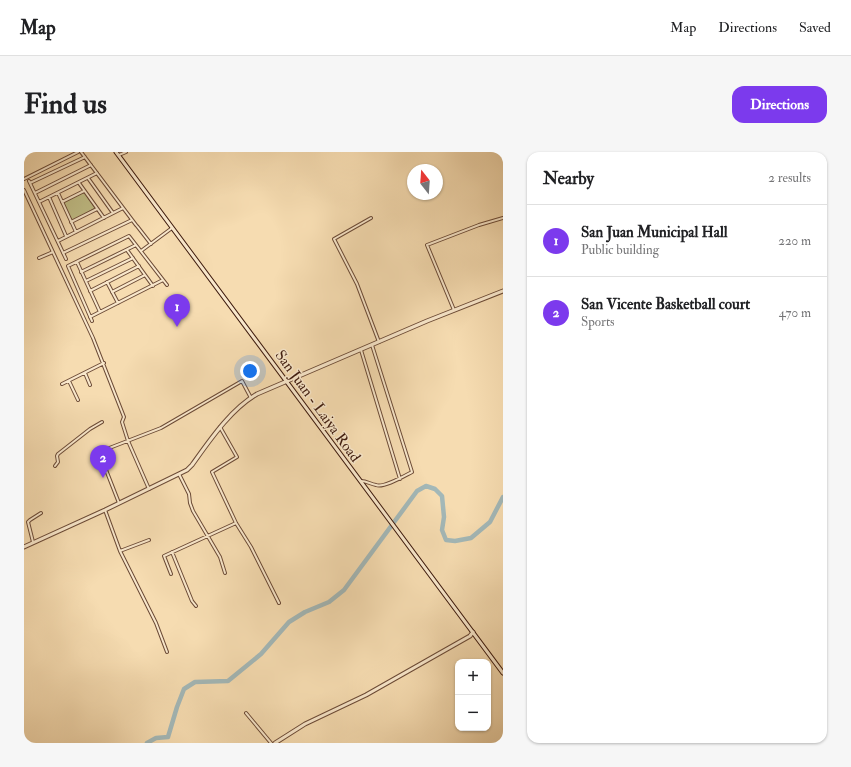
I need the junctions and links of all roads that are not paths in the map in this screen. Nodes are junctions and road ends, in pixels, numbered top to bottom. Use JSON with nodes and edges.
{"nodes":[{"id":1,"x":80,"y":152,"type":"edge"},
{"id":2,"x":126,"y":152,"type":"edge"},
{"id":3,"x":118,"y":154,"type":"edge"},
{"id":4,"x":85,"y":157,"type":"junction"},
{"id":5,"x":91,"y":165,"type":"junction"},
{"id":6,"x":97,"y":173,"type":"junction"},
{"id":7,"x":88,"y":178,"type":"junction"},
{"id":8,"x":24,"y":179,"type":"edge"},
{"id":9,"x":78,"y":182,"type":"junction"},
{"id":10,"x":24,"y":191,"type":"edge"},
{"id":11,"x":84,"y":191,"type":"junction"},
{"id":12,"x":35,"y":193,"type":"junction"},
{"id":13,"x":58,"y":193,"type":"junction"},
{"id":14,"x":49,"y":197,"type":"junction"},
{"id":15,"x":39,"y":202,"type":"junction"},
{"id":16,"x":62,"y":202,"type":"junction"},
{"id":17,"x":123,"y":208,"type":"junction"},
{"id":18,"x":98,"y":209,"type":"junction"},
{"id":19,"x":113,"y":213,"type":"junction"},
{"id":20,"x":104,"y":218,"type":"junction"},
{"id":21,"x":371,"y":218,"type":"dead end"},
{"id":22,"x":503,"y":218,"type":"edge"},
{"id":23,"x":132,"y":220,"type":"junction"},
{"id":24,"x":71,"y":222,"type":"junction"},
{"id":25,"x":173,"y":228,"type":"junction"},
{"id":26,"x":76,"y":232,"type":"junction"},
{"id":27,"x":66,"y":236,"type":"junction"},
{"id":28,"x":58,"y":241,"type":"junction"},
{"id":29,"x":151,"y":244,"type":"junction"},
{"id":30,"x":136,"y":245,"type":"junction"},
{"id":31,"x":127,"y":250,"type":"junction"},
{"id":32,"x":141,"y":251,"type":"junction"},
{"id":33,"x":54,"y":252,"type":"junction"},
{"id":34,"x":63,"y":253,"type":"junction"},
{"id":35,"x":39,"y":258,"type":"dead end"},
{"id":36,"x":133,"y":258,"type":"junction"},
{"id":37,"x":77,"y":262,"type":"junction"},
{"id":38,"x":69,"y":266,"type":"junction"},
{"id":39,"x":139,"y":266,"type":"junction"},
{"id":40,"x":81,"y":272,"type":"junction"},
{"id":41,"x":145,"y":275,"type":"junction"},
{"id":42,"x":163,"y":280,"type":"junction"},
{"id":43,"x":86,"y":282,"type":"junction"},
{"id":44,"x":107,"y":282,"type":"junction"},
{"id":45,"x":167,"y":285,"type":"dead end"},
{"id":46,"x":152,"y":286,"type":"junction"},
{"id":47,"x":90,"y":290,"type":"junction"},
{"id":48,"x":503,"y":291,"type":"edge"},
{"id":49,"x":112,"y":292,"type":"junction"},
{"id":50,"x":80,"y":296,"type":"junction"},
{"id":51,"x":76,"y":298,"type":"dead end"},
{"id":52,"x":118,"y":303,"type":"junction"},
{"id":53,"x":454,"y":310,"type":"junction"},
{"id":54,"x":100,"y":312,"type":"junction"},
{"id":55,"x":90,"y":317,"type":"junction"},
{"id":56,"x":92,"y":321,"type":"dead end"},
{"id":57,"x":379,"y":342,"type":"junction"},
{"id":58,"x":372,"y":345,"type":"junction"},
{"id":59,"x":361,"y":350,"type":"junction"},
{"id":60,"x":104,"y":363,"type":"junction"},
{"id":61,"x":85,"y":373,"type":"junction"},
{"id":62,"x":69,"y":381,"type":"junction"},
{"id":63,"x":287,"y":382,"type":"junction"},
{"id":64,"x":62,"y":384,"type":"dead end"},
{"id":65,"x":90,"y":385,"type":"dead end"},
{"id":66,"x":251,"y":398,"type":"junction"},
{"id":67,"x":78,"y":400,"type":"dead end"},
{"id":68,"x":102,"y":422,"type":"dead end"},
{"id":69,"x":220,"y":427,"type":"junction"},
{"id":70,"x":128,"y":441,"type":"junction"},
{"id":71,"x":56,"y":466,"type":"dead end"},
{"id":72,"x":179,"y":474,"type":"junction"},
{"id":73,"x":400,"y":479,"type":"junction"},
{"id":74,"x":360,"y":481,"type":"junction"},
{"id":75,"x":149,"y":489,"type":"junction"},
{"id":76,"x":119,"y":503,"type":"junction"},
{"id":77,"x":105,"y":510,"type":"junction"},
{"id":78,"x":41,"y":513,"type":"dead end"},
{"id":79,"x":236,"y":523,"type":"junction"},
{"id":80,"x":208,"y":536,"type":"junction"},
{"id":81,"x":149,"y":540,"type":"dead end"},
{"id":82,"x":33,"y":543,"type":"junction"},
{"id":83,"x":24,"y":547,"type":"edge"},
{"id":84,"x":120,"y":551,"type":"junction"},
{"id":85,"x":172,"y":552,"type":"junction"},
{"id":86,"x":225,"y":573,"type":"dead end"},
{"id":87,"x":171,"y":574,"type":"dead end"},
{"id":88,"x":279,"y":603,"type":"dead end"},
{"id":89,"x":196,"y":606,"type":"dead end"},
{"id":90,"x":473,"y":632,"type":"junction"},
{"id":91,"x":167,"y":652,"type":"dead end"},
{"id":92,"x":503,"y":673,"type":"edge"},
{"id":93,"x":246,"y":713,"type":"dead end"},
{"id":94,"x":272,"y":743,"type":"edge"},
{"id":95,"x":275,"y":743,"type":"edge"}],
"edges":[{"from":1,"to":4,"type":"street"},
{"from":1,"to":8,"type":"street"},
{"from":2,"to":3,"type":"street"},
{"from":3,"to":25,"type":"street","name":"San Juan - Laiya Road"},
{"from":4,"to":5,"type":"street"},
{"from":4,"to":12,"type":"street"},
{"from":5,"to":6,"type":"street"},
{"from":5,"to":12,"type":"street"},
{"from":6,"to":7,"type":"street"},
{"from":6,"to":17,"type":"street"},
{"from":7,"to":9,"type":"street"},
{"from":7,"to":19,"type":"street"},
{"from":9,"to":11,"type":"street"},
{"from":9,"to":13,"type":"street"},
{"from":10,"to":33,"type":"street"},
{"from":11,"to":16,"type":"street"},
{"from":11,"to":18,"type":"street"},
{"from":12,"to":15,"type":"street"},
{"from":13,"to":14,"type":"street"},
{"from":13,"to":16,"type":"street"},
{"from":14,"to":15,"type":"street"},
{"from":14,"to":27,"type":"street"},
{"from":15,"to":28,"type":"street"},
{"from":16,"to":24,"type":"street"},
{"from":17,"to":19,"type":"street"},
{"from":17,"to":23,"type":"street"},
{"from":18,"to":20,"type":"street"},
{"from":18,"to":24,"type":"street"},
{"from":19,"to":20,"type":"street"},
{"from":20,"to":26,"type":"street"},
{"from":21,"to":57,"type":"street"},
{"from":22,"to":53,"type":"street"},
{"from":23,"to":29,"type":"street"},
{"from":23,"to":34,"type":"street"},
{"from":24,"to":26,"type":"street"},
{"from":25,"to":29,"type":"street"},
{"from":25,"to":63,"type":"street","name":"San Juan - Laiya Road"},
{"from":26,"to":27,"type":"street"},
{"from":27,"to":28,"type":"street"},
{"from":28,"to":34,"type":"street"},
{"from":29,"to":32,"type":"street"},
{"from":30,"to":31,"type":"street"},
{"from":30,"to":32,"type":"street"},
{"from":30,"to":37,"type":"street"},
{"from":31,"to":36,"type":"street"},
{"from":31,"to":40,"type":"street"},
{"from":32,"to":42,"type":"street"},
{"from":33,"to":35,"type":"street"},
{"from":33,"to":60,"type":"street"},
{"from":34,"to":38,"type":"street"},
{"from":36,"to":39,"type":"street"},
{"from":36,"to":43,"type":"street"},
{"from":37,"to":38,"type":"street"},
{"from":37,"to":40,"type":"street"},
{"from":38,"to":50,"type":"street"},
{"from":39,"to":41,"type":"street"},
{"from":39,"to":44,"type":"street"},
{"from":40,"to":43,"type":"street"},
{"from":41,"to":46,"type":"street"},
{"from":41,"to":49,"type":"street"},
{"from":42,"to":45,"type":"street"},
{"from":42,"to":46,"type":"street"},
{"from":43,"to":47,"type":"street"},
{"from":44,"to":47,"type":"street"},
{"from":44,"to":49,"type":"street"},
{"from":46,"to":52,"type":"street"},
{"from":47,"to":54,"type":"street"},
{"from":48,"to":53,"type":"street"},
{"from":49,"to":52,"type":"street"},
{"from":50,"to":51,"type":"street"},
{"from":50,"to":55,"type":"street"},
{"from":52,"to":54,"type":"street"},
{"from":53,"to":57,"type":"street"},
{"from":54,"to":55,"type":"street"},
{"from":55,"to":56,"type":"street"},
{"from":57,"to":58,"type":"street"},
{"from":58,"to":59,"type":"street"},
{"from":58,"to":73,"type":"street"},
{"from":59,"to":63,"type":"street"},
{"from":59,"to":73,"type":"street"},
{"from":60,"to":61,"type":"street"},
{"from":60,"to":70,"type":"street"},
{"from":61,"to":62,"type":"street"},
{"from":61,"to":65,"type":"street"},
{"from":62,"to":64,"type":"street"},
{"from":62,"to":67,"type":"street"},
{"from":63,"to":66,"type":"street"},
{"from":63,"to":74,"type":"street","name":"San Juan - Laiya Road"},
{"from":66,"to":69,"type":"street"},
{"from":66,"to":70,"type":"street"},
{"from":68,"to":71,"type":"street"},
{"from":69,"to":72,"type":"street"},
{"from":69,"to":79,"type":"street"},
{"from":70,"to":75,"type":"street"},
{"from":70,"to":76,"type":"street"},
{"from":72,"to":75,"type":"street"},
{"from":72,"to":80,"type":"street"},
{"from":73,"to":74,"type":"street"},
{"from":74,"to":90,"type":"street","name":"San Juan - Laiya Road"},
{"from":75,"to":76,"type":"street"},
{"from":76,"to":77,"type":"street"},
{"from":77,"to":82,"type":"street"},
{"from":77,"to":84,"type":"street"},
{"from":78,"to":82,"type":"street"},
{"from":79,"to":80,"type":"street"},
{"from":79,"to":88,"type":"street"},
{"from":80,"to":85,"type":"street"},
{"from":80,"to":86,"type":"street"},
{"from":81,"to":84,"type":"street"},
{"from":82,"to":83,"type":"street"},
{"from":84,"to":91,"type":"street"},
{"from":85,"to":87,"type":"street"},
{"from":85,"to":89,"type":"street"},
{"from":90,"to":92,"type":"street","name":"San Juan - Laiya Road"},
{"from":90,"to":95,"type":"street"},
{"from":93,"to":94,"type":"street"}]}
